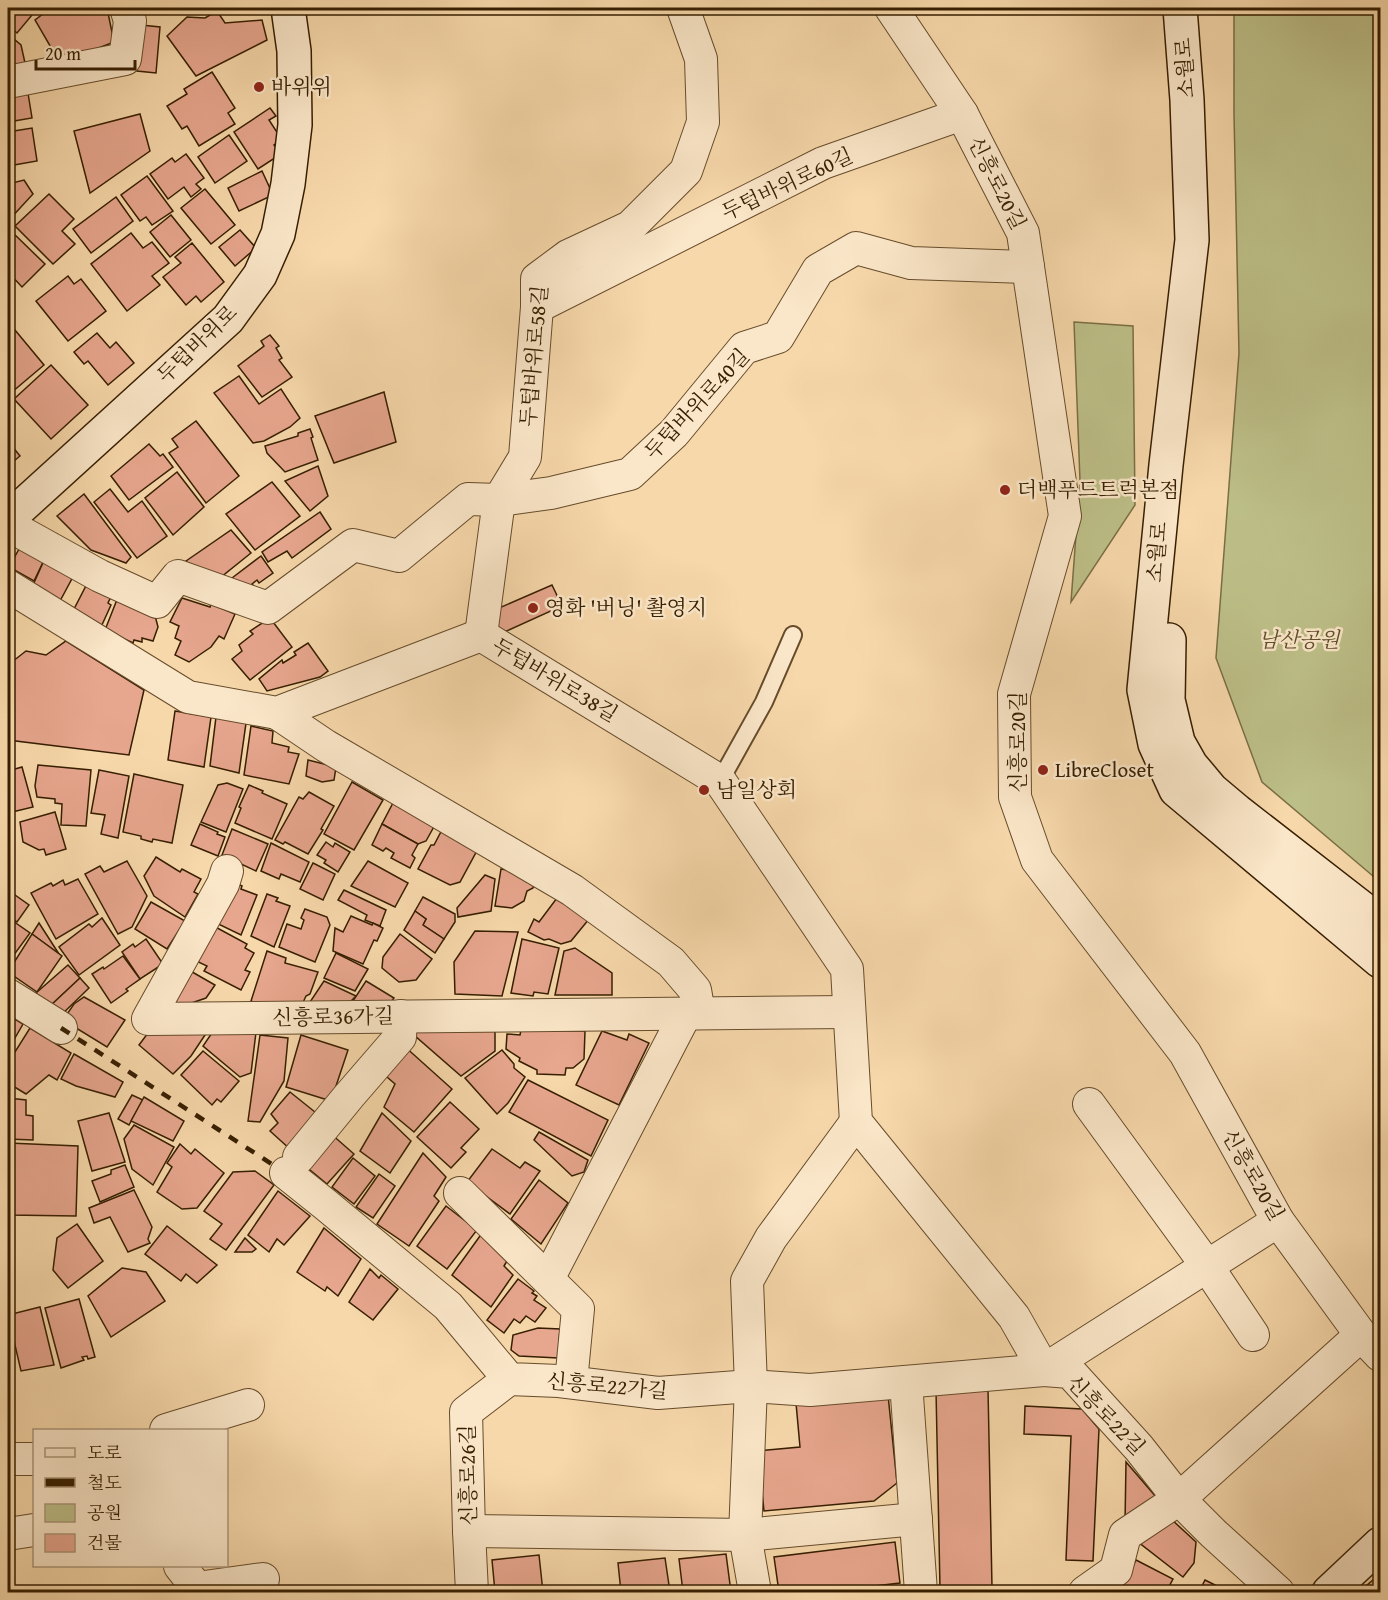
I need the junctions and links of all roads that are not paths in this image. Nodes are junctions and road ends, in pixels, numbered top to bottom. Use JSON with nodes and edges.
{"nodes":[{"id":1,"x":126,"y":8,"type":"edge"},
{"id":2,"x":288,"y":8,"type":"edge"},
{"id":3,"x":683,"y":8,"type":"edge"},
{"id":4,"x":891,"y":8,"type":"edge"},
{"id":5,"x":1180,"y":8,"type":"edge"},
{"id":6,"x":1197,"y":8,"type":"edge"},
{"id":7,"x":8,"y":82,"type":"edge"},
{"id":8,"x":962,"y":114,"type":"junction"},
{"id":9,"x":1028,"y":267,"type":"junction"},
{"id":10,"x":537,"y":307,"type":"junction"},
{"id":11,"x":499,"y":500,"type":"junction"},
{"id":12,"x":8,"y":519,"type":"edge"},
{"id":13,"x":8,"y":525,"type":"edge"},
{"id":14,"x":8,"y":586,"type":"edge"},
{"id":15,"x":481,"y":635,"type":"junction"},
{"id":16,"x":793,"y":635,"type":"dead end"},
{"id":17,"x":277,"y":713,"type":"junction"},
{"id":18,"x":720,"y":781,"type":"junction"},
{"id":19,"x":227,"y":871,"type":"dead end"},
{"id":20,"x":1380,"y":922,"type":"edge"},
{"id":21,"x":1380,"y":961,"type":"edge"},
{"id":22,"x":8,"y":995,"type":"edge"},
{"id":23,"x":849,"y":1012,"type":"junction"},
{"id":24,"x":692,"y":1013,"type":"junction"},
{"id":25,"x":401,"y":1016,"type":"junction"},
{"id":26,"x":61,"y":1028,"type":"dead end"},
{"id":27,"x":1089,"y":1104,"type":"dead end"},
{"id":28,"x":856,"y":1122,"type":"junction"},
{"id":29,"x":460,"y":1193,"type":"dead end"},
{"id":30,"x":1278,"y":1221,"type":"junction"},
{"id":31,"x":1207,"y":1266,"type":"junction"},
{"id":32,"x":548,"y":1279,"type":"junction"},
{"id":33,"x":1253,"y":1335,"type":"dead end"},
{"id":34,"x":1371,"y":1345,"type":"edge"},
{"id":35,"x":1044,"y":1370,"type":"junction"},
{"id":36,"x":509,"y":1379,"type":"junction"},
{"id":37,"x":571,"y":1382,"type":"junction"},
{"id":38,"x":906,"y":1382,"type":"junction"},
{"id":39,"x":751,"y":1386,"type":"junction"},
{"id":40,"x":248,"y":1405,"type":"dead end"},
{"id":41,"x":172,"y":1429,"type":"edge"},
{"id":42,"x":8,"y":1459,"type":"edge"},
{"id":43,"x":33,"y":1459,"type":"edge"},
{"id":44,"x":1179,"y":1499,"type":"junction"},
{"id":45,"x":916,"y":1519,"type":"junction"},
{"id":46,"x":33,"y":1530,"type":"edge"},
{"id":47,"x":469,"y":1531,"type":"junction"},
{"id":48,"x":8,"y":1534,"type":"edge"},
{"id":49,"x":745,"y":1535,"type":"junction"},
{"id":50,"x":1380,"y":1544,"type":"edge"},
{"id":51,"x":181,"y":1567,"type":"edge"},
{"id":52,"x":263,"y":1579,"type":"dead end"},
{"id":53,"x":472,"y":1593,"type":"edge"},
{"id":54,"x":755,"y":1593,"type":"edge"},
{"id":55,"x":921,"y":1593,"type":"edge"},
{"id":56,"x":1085,"y":1593,"type":"edge"},
{"id":57,"x":1278,"y":1593,"type":"edge"},
{"id":58,"x":1329,"y":1593,"type":"edge"}],
"edges":[{"from":1,"to":7,"type":"street"},
{"from":2,"to":12,"type":"main road","name":"두텁바위로"},
{"from":3,"to":10,"type":"street","name":"두텁바위로58길"},
{"from":4,"to":8,"type":"street"},
{"from":5,"to":21,"type":"main road","name":"소월로"},
{"from":6,"to":20,"type":"main road","name":"소월로"},
{"from":8,"to":9,"type":"street","name":"신흥로20길"},
{"from":8,"to":10,"type":"street","name":"두텁바위로60길"},
{"from":9,"to":11,"type":"street","name":"두텁바위로40길"},
{"from":9,"to":30,"type":"street","name":"신흥로20길"},
{"from":10,"to":11,"type":"street","name":"두텁바위로58길"},
{"from":11,"to":13,"type":"street","name":"두텁바위로40길"},
{"from":11,"to":15,"type":"street","name":"두텁바위로58길"},
{"from":14,"to":17,"type":"street"},
{"from":15,"to":17,"type":"street","name":"두텁바위로38길"},
{"from":15,"to":18,"type":"street","name":"두텁바위로38길"},
{"from":16,"to":18,"type":"lane"},
{"from":17,"to":24,"type":"street"},
{"from":18,"to":23,"type":"street","name":"두텁바위로38길"},
{"from":19,"to":25,"type":"street","name":"신흥로36가길"},
{"from":22,"to":26,"type":"street"},
{"from":23,"to":24,"type":"street","name":"신흥로36가길"},
{"from":23,"to":28,"type":"street"},
{"from":24,"to":25,"type":"street","name":"신흥로36가길"},
{"from":24,"to":32,"type":"street"},
{"from":25,"to":36,"type":"street"},
{"from":27,"to":31,"type":"street"},
{"from":28,"to":35,"type":"street","name":"신흥로22길"},
{"from":28,"to":39,"type":"street"},
{"from":29,"to":32,"type":"street"},
{"from":30,"to":31,"type":"street"},
{"from":30,"to":34,"type":"street","name":"신흥로20길"},
{"from":31,"to":33,"type":"street"},
{"from":31,"to":35,"type":"street"},
{"from":32,"to":37,"type":"street"},
{"from":34,"to":44,"type":"street"},
{"from":35,"to":38,"type":"street","name":"신흥로22가길"},
{"from":35,"to":44,"type":"street","name":"신흥로22길"},
{"from":36,"to":37,"type":"street","name":"신흥로22가길"},
{"from":36,"to":47,"type":"street","name":"신흥로26길"},
{"from":37,"to":39,"type":"street","name":"신흥로22가길"},
{"from":38,"to":39,"type":"street","name":"신흥로22가길"},
{"from":38,"to":45,"type":"street"},
{"from":39,"to":49,"type":"street"},
{"from":40,"to":41,"type":"street"},
{"from":42,"to":43,"type":"street"},
{"from":44,"to":56,"type":"street"},
{"from":44,"to":57,"type":"street","name":"신흥로22길"},
{"from":45,"to":49,"type":"street"},
{"from":45,"to":55,"type":"street"},
{"from":46,"to":48,"type":"street"},
{"from":47,"to":49,"type":"street"},
{"from":47,"to":53,"type":"street","name":"신흥로26길"},
{"from":49,"to":54,"type":"street"},
{"from":50,"to":58,"type":"main road"},
{"from":51,"to":52,"type":"street"}]}
